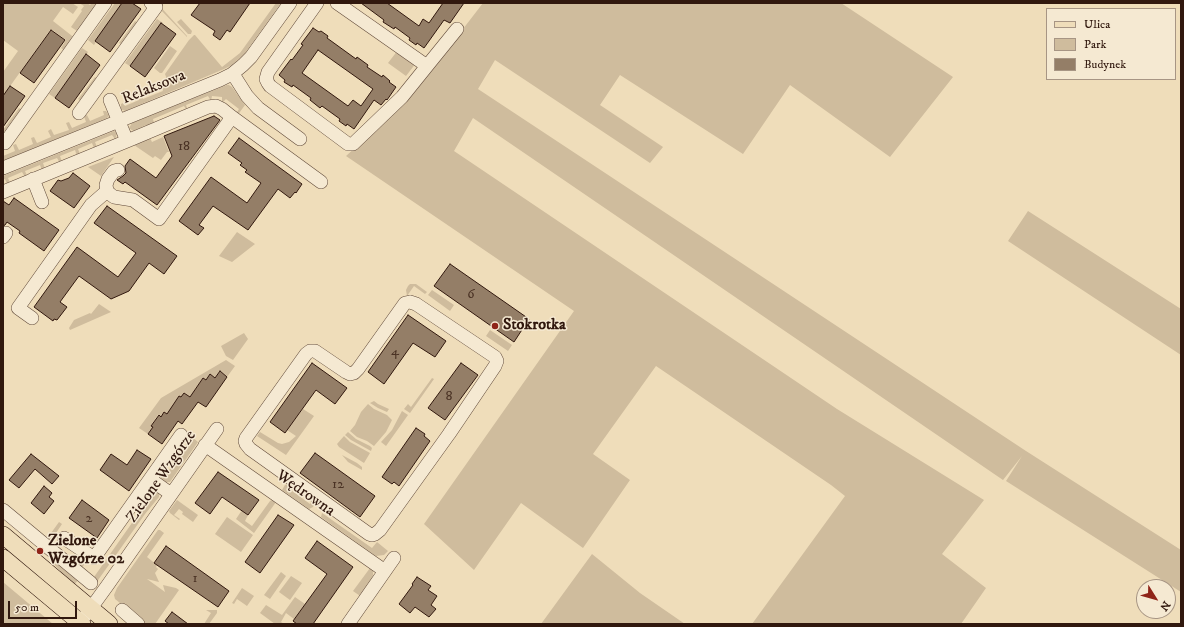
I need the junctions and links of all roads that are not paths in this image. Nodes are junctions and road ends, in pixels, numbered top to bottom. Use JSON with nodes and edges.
{"nodes":[{"id":1,"x":105,"y":3,"type":"edge"},
{"id":2,"x":151,"y":3,"type":"edge"},
{"id":3,"x":290,"y":3,"type":"edge"},
{"id":4,"x":317,"y":3,"type":"edge"},
{"id":5,"x":338,"y":3,"type":"edge"},
{"id":6,"x":457,"y":29,"type":"dead end"},
{"id":7,"x":427,"y":66,"type":"junction"},
{"id":8,"x":232,"y":74,"type":"junction"},
{"id":9,"x":110,"y":100,"type":"dead end"},
{"id":10,"x":79,"y":113,"type":"dead end"},
{"id":11,"x":232,"y":117,"type":"junction"},
{"id":12,"x":119,"y":121,"type":"junction"},
{"id":13,"x":128,"y":140,"type":"junction"},
{"id":14,"x":4,"y":143,"type":"dead end"},
{"id":15,"x":277,"y":150,"type":"junction"},
{"id":16,"x":3,"y":168,"type":"edge"},
{"id":17,"x":118,"y":170,"type":"dead end"},
{"id":18,"x":33,"y":180,"type":"junction"},
{"id":19,"x":321,"y":182,"type":"dead end"},
{"id":20,"x":107,"y":191,"type":"junction"},
{"id":21,"x":3,"y":192,"type":"edge"},
{"id":22,"x":42,"y":202,"type":"dead end"},
{"id":23,"x":32,"y":318,"type":"dead end"},
{"id":24,"x":216,"y":429,"type":"dead end"},
{"id":25,"x":181,"y":435,"type":"dead end"},
{"id":26,"x":205,"y":445,"type":"junction"},
{"id":27,"x":284,"y":473,"type":"junction"},
{"id":28,"x":150,"y":479,"type":"junction"},
{"id":29,"x":271,"y":491,"type":"junction"},
{"id":30,"x":171,"y":494,"type":"junction"},
{"id":31,"x":323,"y":502,"type":"junction"},
{"id":32,"x":3,"y":510,"type":"edge"},
{"id":33,"x":312,"y":519,"type":"junction"},
{"id":34,"x":3,"y":536,"type":"edge"},
{"id":35,"x":64,"y":538,"type":"dead end"},
{"id":36,"x":3,"y":558,"type":"edge"},
{"id":37,"x":394,"y":558,"type":"dead end"},
{"id":38,"x":385,"y":571,"type":"junction"},
{"id":39,"x":90,"y":583,"type":"dead end"},
{"id":40,"x":90,"y":609,"type":"junction"},
{"id":41,"x":122,"y":610,"type":"dead end"},
{"id":42,"x":81,"y":623,"type":"edge"},
{"id":43,"x":109,"y":624,"type":"edge"},
{"id":44,"x":138,"y":624,"type":"edge"},
{"id":45,"x":348,"y":624,"type":"edge"}],
"edges":[{"from":1,"to":14,"type":"street"},
{"from":2,"to":10,"type":"street"},
{"from":3,"to":8,"type":"street","name":"Relaksowa"},
{"from":4,"to":7,"type":"street"},
{"from":5,"to":7,"type":"street"},
{"from":6,"to":7,"type":"street"},
{"from":8,"to":12,"type":"street","name":"Relaksowa"},
{"from":8,"to":15,"type":"street"},
{"from":9,"to":12,"type":"street"},
{"from":11,"to":13,"type":"street"},
{"from":11,"to":15,"type":"street"},
{"from":11,"to":20,"type":"street"},
{"from":12,"to":13,"type":"street"},
{"from":12,"to":16,"type":"street","name":"Relaksowa"},
{"from":13,"to":18,"type":"street"},
{"from":15,"to":19,"type":"street"},
{"from":17,"to":20,"type":"street"},
{"from":18,"to":21,"type":"street"},
{"from":18,"to":22,"type":"street"},
{"from":20,"to":23,"type":"street"},
{"from":24,"to":26,"type":"street","name":"Zielone Wzgórze"},
{"from":25,"to":28,"type":"street"},
{"from":26,"to":29,"type":"street","name":"Wędrowna"},
{"from":26,"to":30,"type":"street","name":"Zielone Wzgórze"},
{"from":27,"to":29,"type":"street"},
{"from":27,"to":31,"type":"street"},
{"from":27,"to":31,"type":"street"},
{"from":28,"to":30,"type":"street"},
{"from":28,"to":35,"type":"street"},
{"from":29,"to":33,"type":"street","name":"Wędrowna"},
{"from":30,"to":40,"type":"street","name":"Zielone Wzgórze"},
{"from":31,"to":33,"type":"street"},
{"from":32,"to":39,"type":"street"},
{"from":33,"to":38,"type":"street","name":"Wędrowna"},
{"from":34,"to":40,"type":"main road"},
{"from":36,"to":42,"type":"main road"},
{"from":37,"to":38,"type":"street"},
{"from":38,"to":45,"type":"street"},
{"from":40,"to":42,"type":"street","name":"Zielone Wzgórze"},
{"from":40,"to":43,"type":"main road"},
{"from":41,"to":44,"type":"street"}]}
